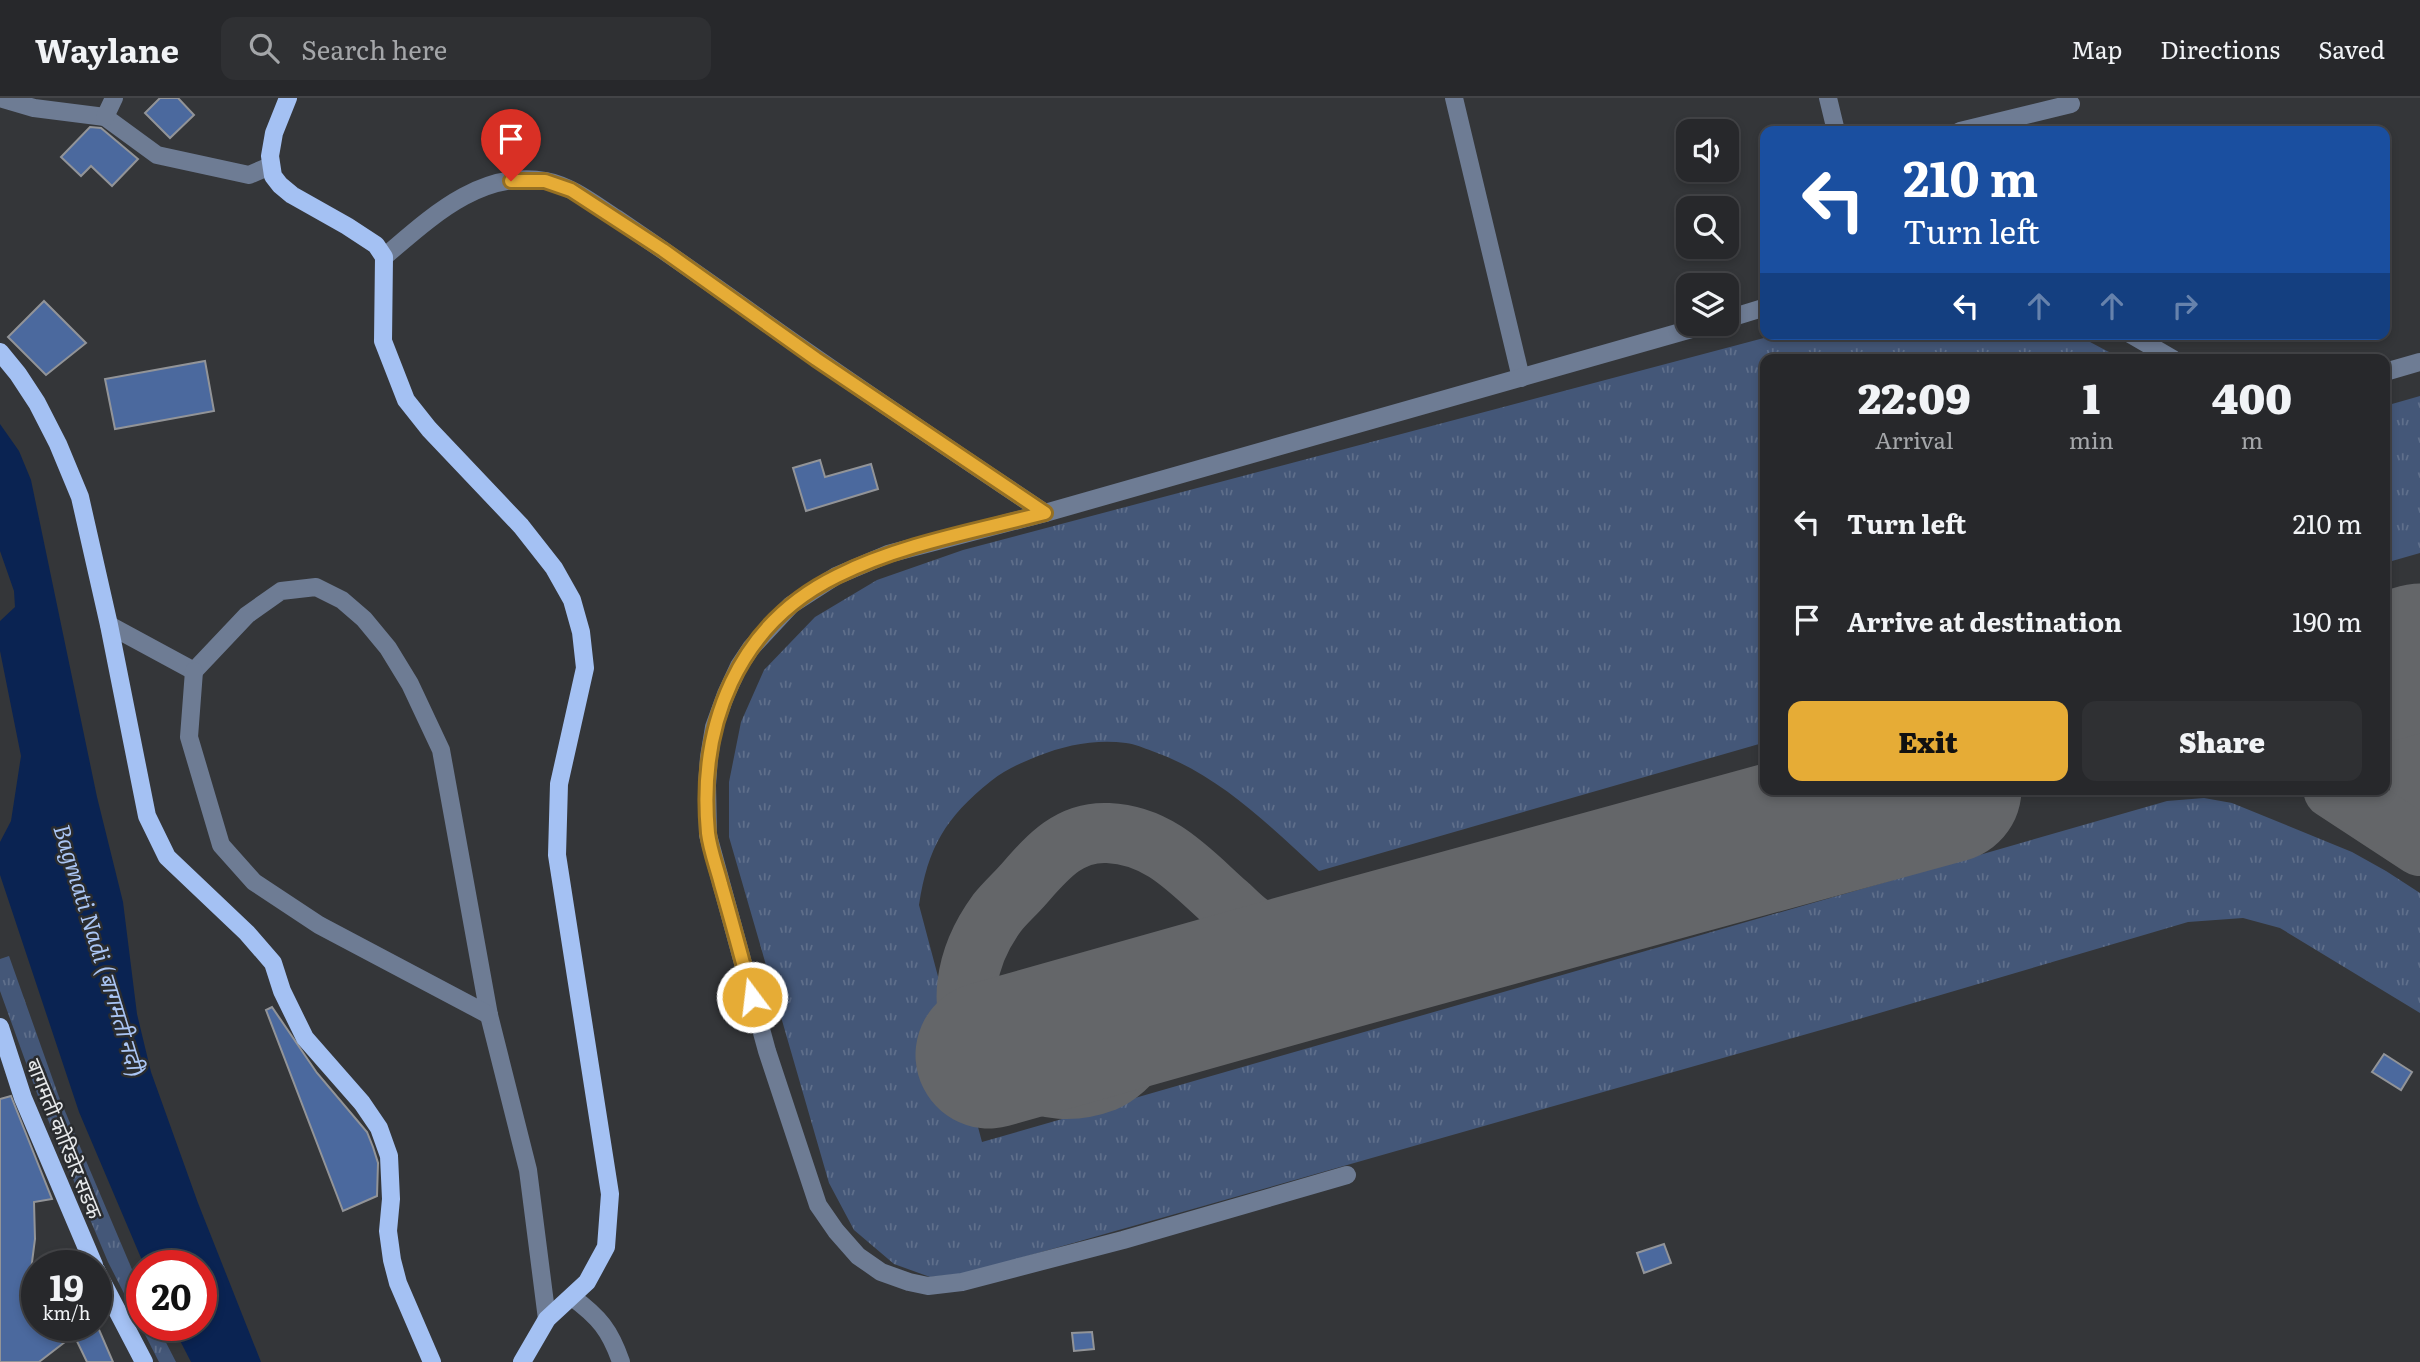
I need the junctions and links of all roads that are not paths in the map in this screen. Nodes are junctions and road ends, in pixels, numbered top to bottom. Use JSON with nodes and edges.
{"nodes":[{"id":1,"x":0,"y":98,"type":"edge"},
{"id":2,"x":114,"y":98,"type":"edge"},
{"id":3,"x":288,"y":98,"type":"edge"},
{"id":4,"x":1454,"y":98,"type":"edge"},
{"id":5,"x":1828,"y":98,"type":"edge"},
{"id":6,"x":2071,"y":104,"type":"dead end"},
{"id":7,"x":105,"y":117,"type":"junction"},
{"id":8,"x":1835,"y":126,"type":"edge"},
{"id":9,"x":1981,"y":126,"type":"edge"},
{"id":10,"x":270,"y":166,"type":"junction"},
{"id":11,"x":384,"y":257,"type":"junction"},
{"id":12,"x":1760,"y":309,"type":"edge"},
{"id":13,"x":1739,"y":315,"type":"edge"},
{"id":14,"x":1676,"y":333,"type":"edge"},
{"id":15,"x":2140,"y":340,"type":"edge"},
{"id":16,"x":0,"y":352,"type":"edge"},
{"id":17,"x":2164,"y":354,"type":"edge"},
{"id":18,"x":2420,"y":362,"type":"edge"},
{"id":19,"x":2390,"y":371,"type":"edge"},
{"id":20,"x":1521,"y":378,"type":"junction"},
{"id":21,"x":1045,"y":513,"type":"junction"},
{"id":22,"x":109,"y":625,"type":"junction"},
{"id":23,"x":194,"y":671,"type":"junction"},
{"id":24,"x":489,"y":1014,"type":"junction"},
{"id":25,"x":0,"y":1027,"type":"edge"},
{"id":26,"x":5,"y":1061,"type":"edge"},
{"id":27,"x":1347,"y":1175,"type":"dead end"},
{"id":28,"x":87,"y":1250,"type":"edge"},
{"id":29,"x":572,"y":1297,"type":"junction"},
{"id":30,"x":112,"y":1301,"type":"edge"},
{"id":31,"x":547,"y":1320,"type":"junction"},
{"id":32,"x":144,"y":1362,"type":"edge"},
{"id":33,"x":432,"y":1362,"type":"edge"},
{"id":34,"x":522,"y":1362,"type":"edge"},
{"id":35,"x":621,"y":1362,"type":"edge"}],
"edges":[{"from":1,"to":7,"type":"street"},
{"from":2,"to":7,"type":"street"},
{"from":3,"to":10,"type":"main road"},
{"from":4,"to":20,"type":"street"},
{"from":5,"to":8,"type":"street"},
{"from":6,"to":9,"type":"street"},
{"from":7,"to":10,"type":"street"},
{"from":10,"to":11,"type":"main road"},
{"from":11,"to":21,"type":"street"},
{"from":11,"to":29,"type":"main road"},
{"from":12,"to":13,"type":"street"},
{"from":14,"to":20,"type":"street"},
{"from":15,"to":17,"type":"street"},
{"from":16,"to":22,"type":"main road"},
{"from":18,"to":19,"type":"street"},
{"from":20,"to":21,"type":"street"},
{"from":21,"to":27,"type":"street"},
{"from":22,"to":23,"type":"street"},
{"from":22,"to":33,"type":"main road"},
{"from":23,"to":24,"type":"street"},
{"from":23,"to":24,"type":"street"},
{"from":24,"to":31,"type":"street"},
{"from":25,"to":26,"type":"main road","name":"बागमती कोरिडोर सडक"},
{"from":26,"to":28,"type":"main road","name":"बागमती कोरिडोर सडक"},
{"from":29,"to":31,"type":"main road"},
{"from":29,"to":35,"type":"street"},
{"from":30,"to":32,"type":"main road","name":"बागमती कोरिडोर सडक"},
{"from":31,"to":34,"type":"main road"}]}
